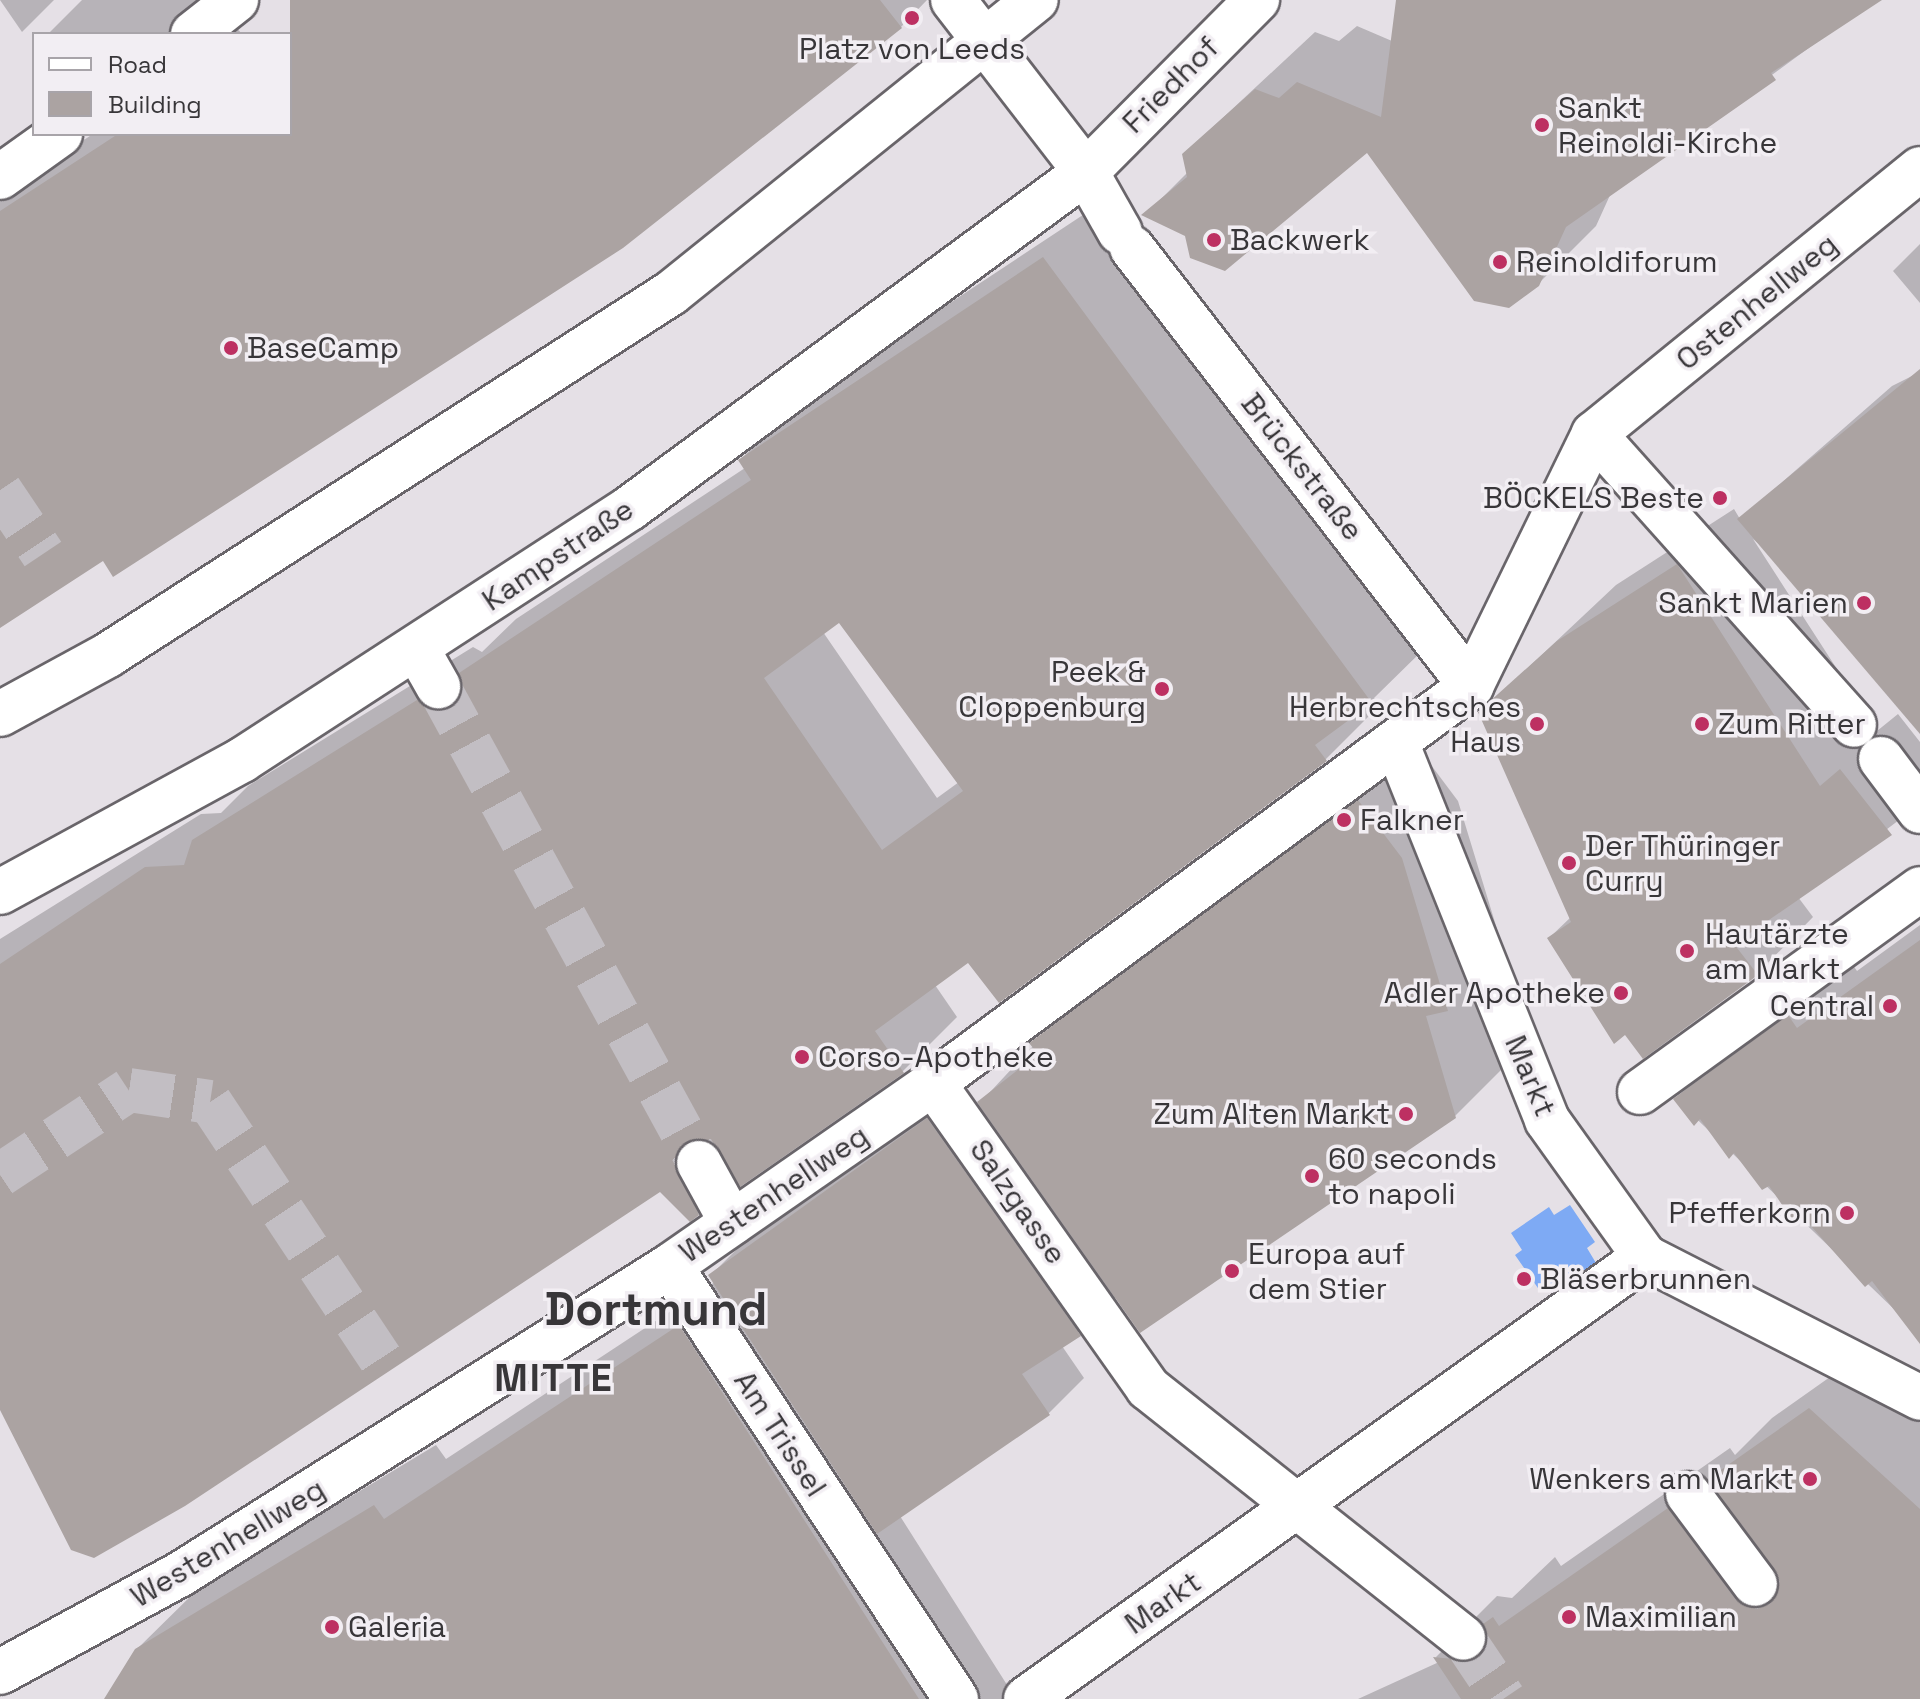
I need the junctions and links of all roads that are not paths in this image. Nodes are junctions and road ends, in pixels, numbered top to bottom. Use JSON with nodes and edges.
{"nodes":[{"id":1,"x":236,"y":0,"type":"edge"},
{"id":2,"x":953,"y":0,"type":"edge"},
{"id":3,"x":1036,"y":0,"type":"edge"},
{"id":4,"x":1257,"y":0,"type":"edge"},
{"id":5,"x":196,"y":32,"type":"edge"},
{"id":6,"x":987,"y":44,"type":"junction"},
{"id":7,"x":57,"y":136,"type":"edge"},
{"id":8,"x":1920,"y":169,"type":"edge"},
{"id":9,"x":1086,"y":172,"type":"junction"},
{"id":10,"x":0,"y":177,"type":"edge"},
{"id":11,"x":1594,"y":434,"type":"junction"},
{"id":12,"x":417,"y":649,"type":"junction"},
{"id":13,"x":438,"y":686,"type":"tunnel mouth"},
{"id":14,"x":1471,"y":686,"type":"junction"},
{"id":15,"x":0,"y":714,"type":"edge"},
{"id":16,"x":1854,"y":725,"type":"dead end"},
{"id":17,"x":1396,"y":742,"type":"junction"},
{"id":18,"x":1881,"y":759,"type":"dead end"},
{"id":19,"x":1920,"y":811,"type":"edge"},
{"id":20,"x":1920,"y":889,"type":"edge"},
{"id":21,"x":0,"y":892,"type":"edge"},
{"id":22,"x":933,"y":1083,"type":"junction"},
{"id":23,"x":1640,"y":1092,"type":"dead end"},
{"id":24,"x":699,"y":1163,"type":"tunnel mouth"},
{"id":25,"x":732,"y":1223,"type":"junction"},
{"id":26,"x":1645,"y":1257,"type":"junction"},
{"id":27,"x":670,"y":1266,"type":"junction"},
{"id":28,"x":1920,"y":1398,"type":"edge"},
{"id":29,"x":1688,"y":1494,"type":"dead end"},
{"id":30,"x":1299,"y":1507,"type":"junction"},
{"id":31,"x":1755,"y":1584,"type":"dead end"},
{"id":32,"x":1463,"y":1638,"type":"tunnel mouth"},
{"id":33,"x":5,"y":1675,"type":"edge"},
{"id":34,"x":956,"y":1699,"type":"edge"},
{"id":35,"x":1026,"y":1699,"type":"edge"}],
"edges":[{"from":1,"to":5,"type":"street"},
{"from":2,"to":6,"type":"street","name":"Brückstraße"},
{"from":3,"to":6,"type":"street"},
{"from":4,"to":9,"type":"street","name":"Friedhof"},
{"from":6,"to":9,"type":"street","name":"Brückstraße"},
{"from":6,"to":15,"type":"street"},
{"from":7,"to":10,"type":"street"},
{"from":8,"to":11,"type":"street","name":"Ostenhellweg"},
{"from":9,"to":12,"type":"street","name":"Kampstraße"},
{"from":9,"to":14,"type":"street","name":"Brückstraße"},
{"from":11,"to":14,"type":"street","name":"Ostenhellweg"},
{"from":11,"to":16,"type":"street"},
{"from":12,"to":13,"type":"street"},
{"from":12,"to":21,"type":"street","name":"Kampstraße"},
{"from":14,"to":17,"type":"street","name":"Westenhellweg"},
{"from":17,"to":22,"type":"street","name":"Westenhellweg"},
{"from":17,"to":26,"type":"street","name":"Markt"},
{"from":18,"to":19,"type":"street"},
{"from":20,"to":23,"type":"street"},
{"from":22,"to":25,"type":"street","name":"Westenhellweg"},
{"from":22,"to":30,"type":"street","name":"Salzgasse"},
{"from":24,"to":25,"type":"street"},
{"from":25,"to":27,"type":"street","name":"Westenhellweg"},
{"from":26,"to":28,"type":"street","name":"Markt"},
{"from":26,"to":30,"type":"street","name":"Markt"},
{"from":27,"to":33,"type":"street","name":"Westenhellweg"},
{"from":27,"to":34,"type":"street","name":"Am Trissel"},
{"from":29,"to":31,"type":"street"},
{"from":30,"to":32,"type":"street"},
{"from":30,"to":35,"type":"street","name":"Markt"}]}
